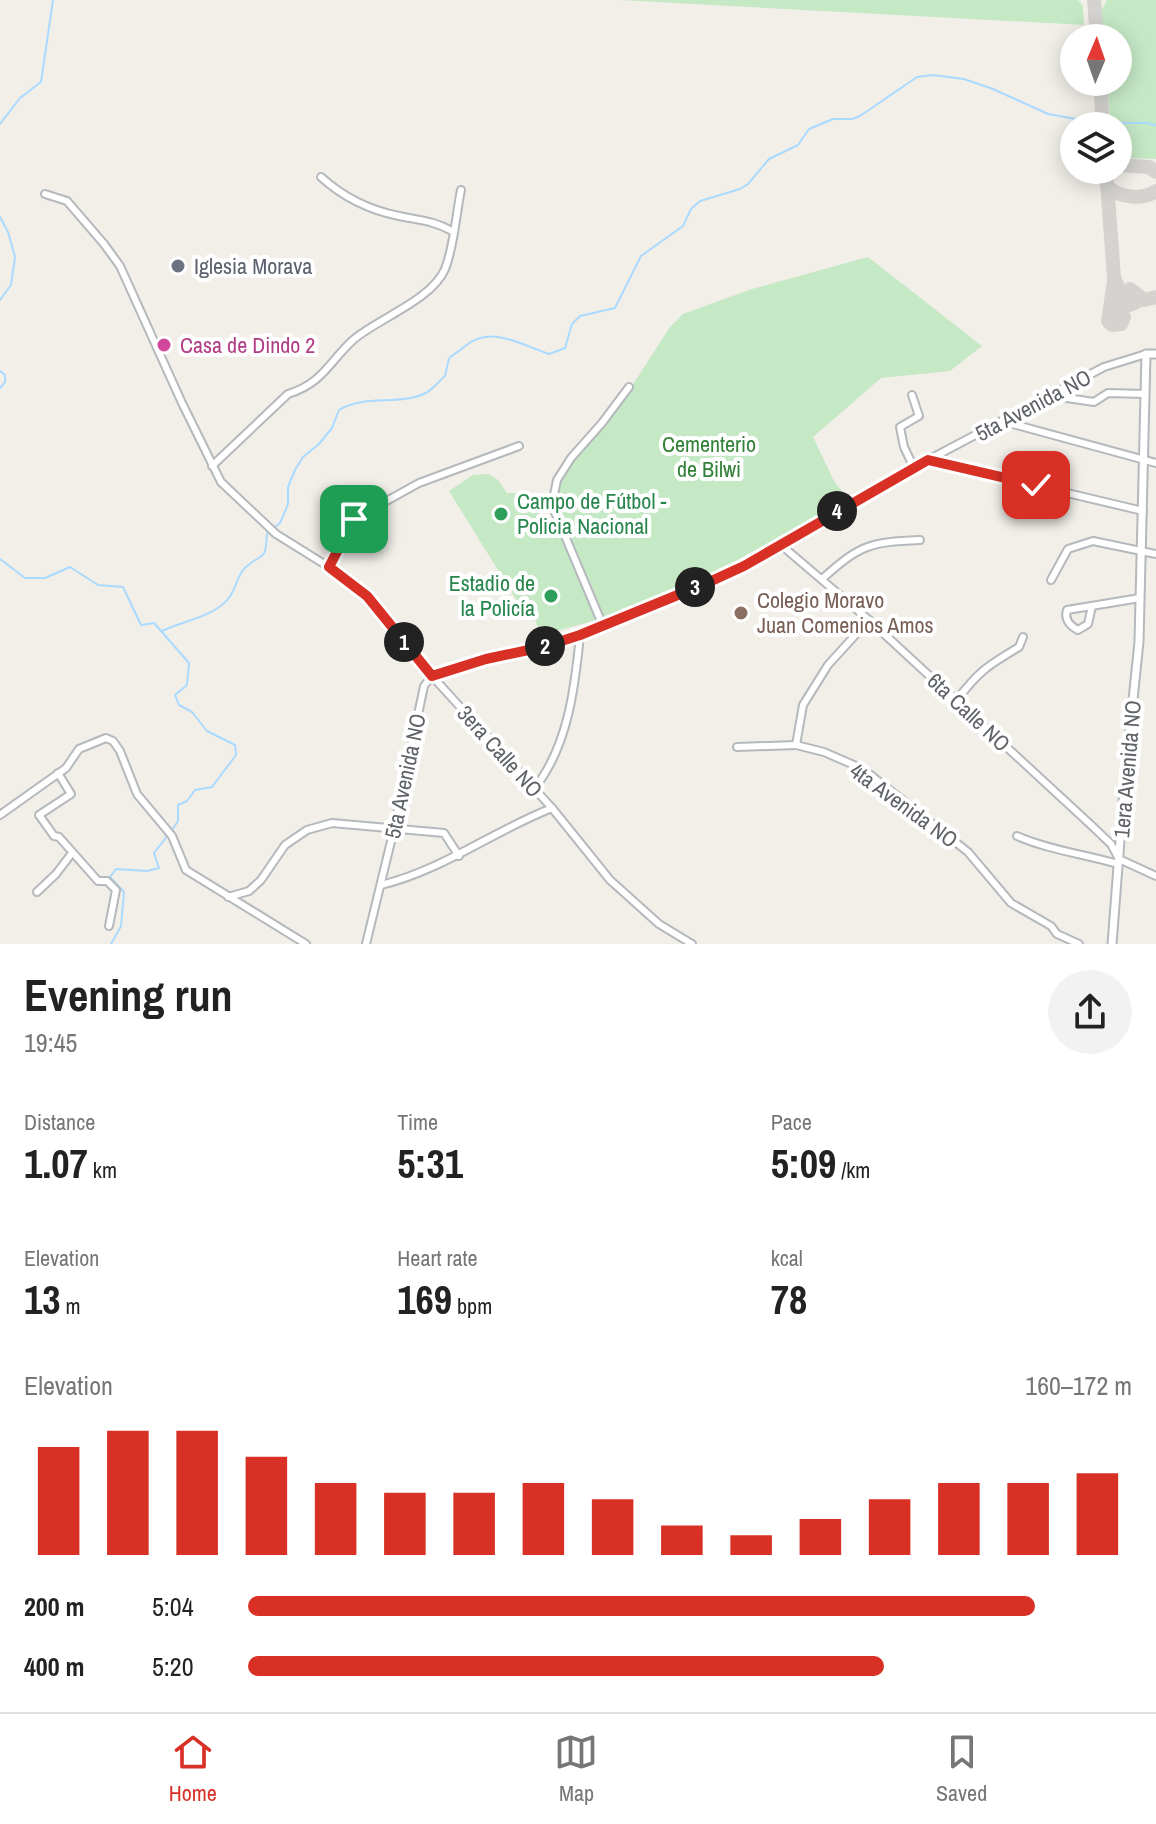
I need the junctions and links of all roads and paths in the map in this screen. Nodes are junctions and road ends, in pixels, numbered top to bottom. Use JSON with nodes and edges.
{"nodes":[{"id":1,"x":321,"y":177,"type":"dead end"},
{"id":2,"x":461,"y":190,"type":"dead end"},
{"id":3,"x":45,"y":194,"type":"dead end"},
{"id":4,"x":452,"y":231,"type":"junction"},
{"id":5,"x":1146,"y":354,"type":"junction"},
{"id":6,"x":1156,"y":354,"type":"edge"},
{"id":7,"x":629,"y":387,"type":"dead end"},
{"id":8,"x":1060,"y":391,"type":"junction"},
{"id":9,"x":1145,"y":394,"type":"junction"},
{"id":10,"x":912,"y":395,"type":"dead end"},
{"id":11,"x":1002,"y":421,"type":"junction"},
{"id":12,"x":519,"y":446,"type":"dead end"},
{"id":13,"x":928,"y":460,"type":"junction"},
{"id":14,"x":1145,"y":461,"type":"junction"},
{"id":15,"x":1156,"y":463,"type":"edge"},
{"id":16,"x":212,"y":466,"type":"junction"},
{"id":17,"x":914,"y":468,"type":"junction"},
{"id":18,"x":1143,"y":511,"type":"junction"},
{"id":19,"x":920,"y":540,"type":"dead end"},
{"id":20,"x":781,"y":545,"type":"junction"},
{"id":21,"x":1142,"y":550,"type":"junction"},
{"id":22,"x":1156,"y":554,"type":"edge"},
{"id":23,"x":329,"y":567,"type":"junction"},
{"id":24,"x":822,"y":579,"type":"junction"},
{"id":25,"x":1051,"y":580,"type":"dead end"},
{"id":26,"x":1140,"y":598,"type":"junction"},
{"id":27,"x":1092,"y":606,"type":"junction"},
{"id":28,"x":869,"y":620,"type":"junction"},
{"id":29,"x":603,"y":626,"type":"junction"},
{"id":30,"x":580,"y":635,"type":"junction"},
{"id":31,"x":1023,"y":637,"type":"dead end"},
{"id":32,"x":432,"y":676,"type":"junction"},
{"id":33,"x":956,"y":701,"type":"junction"},
{"id":34,"x":796,"y":745,"type":"junction"},
{"id":35,"x":737,"y":747,"type":"dead end"},
{"id":36,"x":58,"y":773,"type":"junction"},
{"id":37,"x":533,"y":790,"type":"junction"},
{"id":38,"x":552,"y":808,"type":"junction"},
{"id":39,"x":0,"y":815,"type":"edge"},
{"id":40,"x":394,"y":829,"type":"junction"},
{"id":41,"x":1017,"y":836,"type":"dead end"},
{"id":42,"x":72,"y":853,"type":"junction"},
{"id":43,"x":459,"y":856,"type":"junction"},
{"id":44,"x":1119,"y":862,"type":"junction"},
{"id":45,"x":1156,"y":876,"type":"edge"},
{"id":46,"x":381,"y":885,"type":"junction"},
{"id":47,"x":37,"y":892,"type":"dead end"},
{"id":48,"x":228,"y":897,"type":"junction"},
{"id":49,"x":109,"y":926,"type":"dead end"},
{"id":50,"x":306,"y":944,"type":"edge"},
{"id":51,"x":366,"y":944,"type":"edge"},
{"id":52,"x":692,"y":944,"type":"edge"},
{"id":53,"x":1079,"y":944,"type":"edge"},
{"id":54,"x":1112,"y":944,"type":"edge"}],
"edges":[{"from":1,"to":4,"type":"street"},
{"from":2,"to":4,"type":"street"},
{"from":3,"to":16,"type":"street","name":"3era Calle NO"},
{"from":4,"to":16,"type":"street"},
{"from":5,"to":6,"type":"street"},
{"from":5,"to":8,"type":"street","name":"5ta Avenida NO"},
{"from":5,"to":9,"type":"street","name":"1era Avenida NO"},
{"from":7,"to":29,"type":"street"},
{"from":8,"to":9,"type":"street"},
{"from":8,"to":11,"type":"street","name":"5ta Avenida NO"},
{"from":9,"to":14,"type":"street","name":"1era Avenida NO"},
{"from":10,"to":17,"type":"street"},
{"from":11,"to":13,"type":"street","name":"5ta Avenida NO"},
{"from":11,"to":14,"type":"street"},
{"from":12,"to":23,"type":"street"},
{"from":13,"to":17,"type":"street","name":"5ta Avenida NO"},
{"from":13,"to":18,"type":"street"},
{"from":14,"to":15,"type":"street"},
{"from":14,"to":18,"type":"street","name":"1era Avenida NO"},
{"from":16,"to":23,"type":"street","name":"3era Calle NO"},
{"from":17,"to":20,"type":"street","name":"5ta Avenida NO"},
{"from":18,"to":21,"type":"street","name":"1era Avenida NO"},
{"from":19,"to":24,"type":"street"},
{"from":20,"to":24,"type":"street","name":"6ta Calle NO"},
{"from":20,"to":29,"type":"street","name":"5ta Avenida NO"},
{"from":21,"to":22,"type":"street"},
{"from":21,"to":25,"type":"street"},
{"from":21,"to":26,"type":"street","name":"1era Avenida NO"},
{"from":23,"to":32,"type":"street","name":"3era Calle NO"},
{"from":24,"to":28,"type":"street","name":"6ta Calle NO"},
{"from":26,"to":27,"type":"street"},
{"from":26,"to":44,"type":"street","name":"1era Avenida NO"},
{"from":27,"to":27,"type":"street"},
{"from":28,"to":33,"type":"street","name":"6ta Calle NO"},
{"from":28,"to":34,"type":"street"},
{"from":29,"to":30,"type":"street","name":"5ta Avenida NO"},
{"from":30,"to":32,"type":"street","name":"5ta Avenida NO"},
{"from":30,"to":37,"type":"street"},
{"from":31,"to":33,"type":"street"},
{"from":32,"to":37,"type":"street","name":"3era Calle NO"},
{"from":32,"to":40,"type":"street","name":"5ta Avenida NO"},
{"from":33,"to":44,"type":"street","name":"6ta Calle NO"},
{"from":34,"to":35,"type":"street","name":"4ta Avenida NO"},
{"from":34,"to":53,"type":"street","name":"4ta Avenida NO"},
{"from":36,"to":39,"type":"street"},
{"from":36,"to":42,"type":"street"},
{"from":36,"to":48,"type":"street"},
{"from":37,"to":38,"type":"street","name":"3era Calle NO"},
{"from":38,"to":43,"type":"street"},
{"from":38,"to":52,"type":"street","name":"3era Calle NO"},
{"from":40,"to":43,"type":"street"},
{"from":40,"to":46,"type":"street","name":"5ta Avenida NO"},
{"from":40,"to":48,"type":"street"},
{"from":41,"to":44,"type":"street"},
{"from":42,"to":47,"type":"street"},
{"from":42,"to":49,"type":"street"},
{"from":43,"to":46,"type":"street"},
{"from":44,"to":45,"type":"street","name":"6ta Calle NO"},
{"from":44,"to":54,"type":"street","name":"1era Avenida NO"},
{"from":46,"to":51,"type":"street","name":"5ta Avenida NO"},
{"from":48,"to":50,"type":"street"}]}
